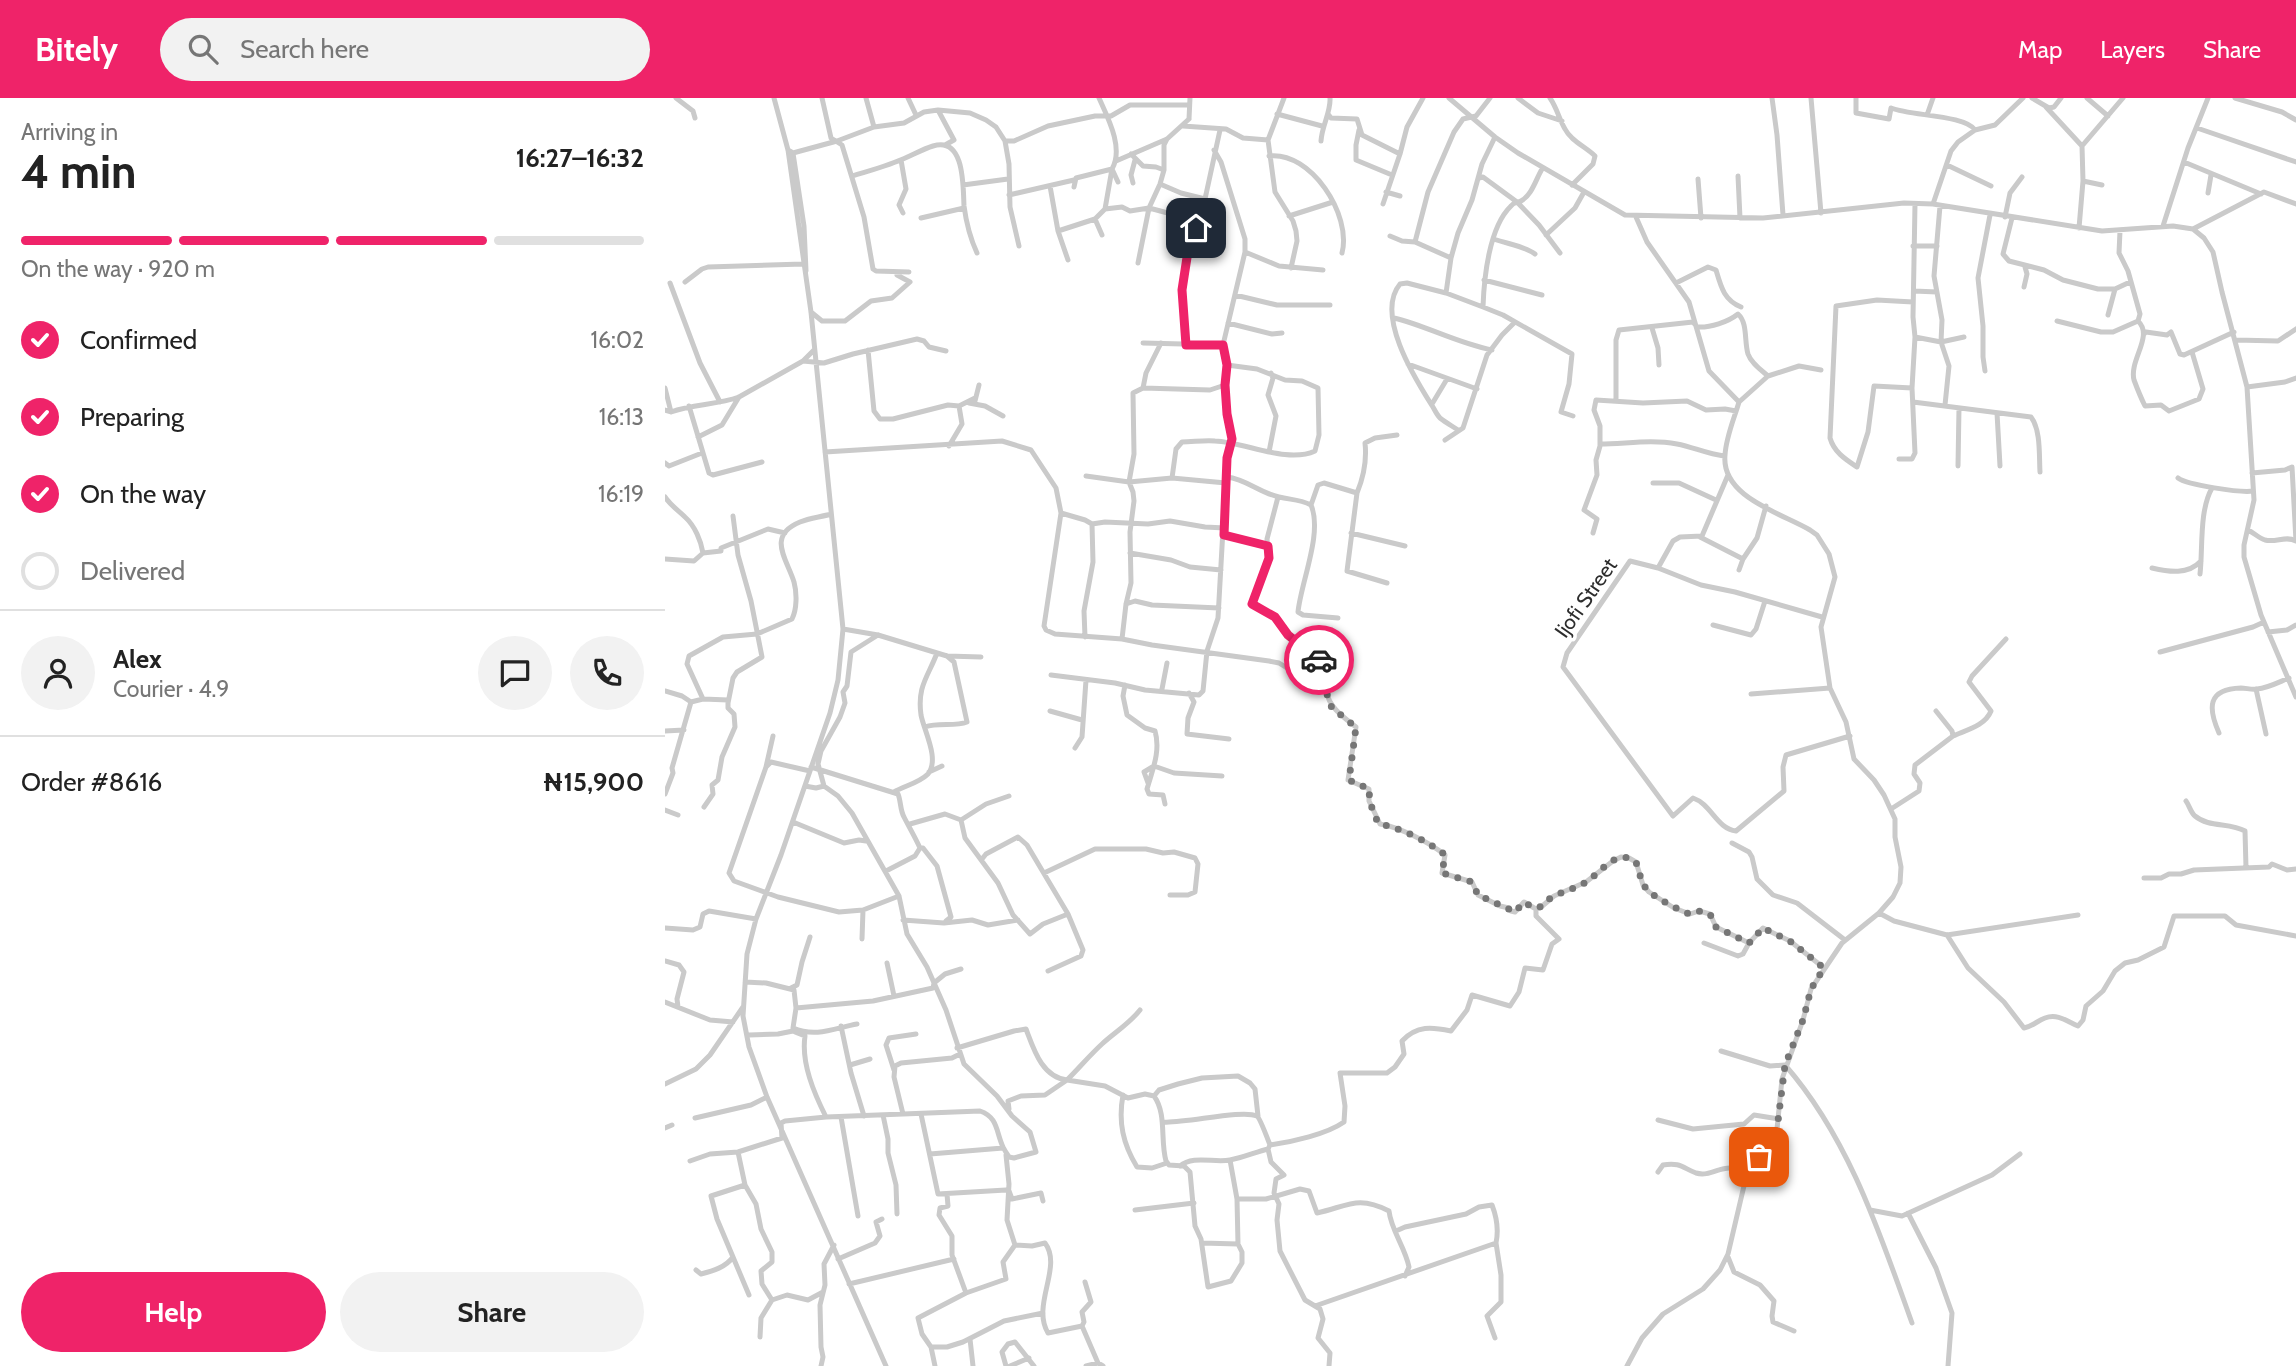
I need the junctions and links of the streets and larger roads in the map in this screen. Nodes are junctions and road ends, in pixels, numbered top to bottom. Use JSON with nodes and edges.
{"nodes":[{"id":1,"x":676,"y":98,"type":"edge"},
{"id":2,"x":774,"y":98,"type":"edge"},
{"id":3,"x":823,"y":98,"type":"edge"},
{"id":4,"x":866,"y":98,"type":"edge"},
{"id":5,"x":908,"y":98,"type":"edge"},
{"id":6,"x":1100,"y":98,"type":"edge"},
{"id":7,"x":1285,"y":98,"type":"edge"},
{"id":8,"x":1329,"y":98,"type":"edge"},
{"id":9,"x":1423,"y":98,"type":"edge"},
{"id":10,"x":1449,"y":98,"type":"edge"},
{"id":11,"x":1490,"y":98,"type":"edge"},
{"id":12,"x":1518,"y":98,"type":"edge"},
{"id":13,"x":1550,"y":98,"type":"edge"},
{"id":14,"x":1772,"y":98,"type":"edge"},
{"id":15,"x":1811,"y":98,"type":"edge"},
{"id":16,"x":1856,"y":98,"type":"edge"},
{"id":17,"x":1891,"y":98,"type":"edge"},
{"id":18,"x":1933,"y":98,"type":"edge"},
{"id":19,"x":2023,"y":98,"type":"edge"},
{"id":20,"x":2032,"y":98,"type":"edge"},
{"id":21,"x":2061,"y":98,"type":"edge"},
{"id":22,"x":2087,"y":98,"type":"edge"},
{"id":23,"x":2123,"y":98,"type":"edge"},
{"id":24,"x":2208,"y":98,"type":"edge"},
{"id":25,"x":2235,"y":98,"type":"edge"},
{"id":26,"x":1189,"y":105,"type":"edge"},
{"id":27,"x":2046,"y":107,"type":"junction"},
{"id":28,"x":1891,"y":108,"type":"junction"},
{"id":29,"x":938,"y":110,"type":"junction"},
{"id":30,"x":1277,"y":114,"type":"junction"},
{"id":31,"x":1328,"y":114,"type":"junction"},
{"id":32,"x":916,"y":115,"type":"junction"},
{"id":33,"x":1927,"y":115,"type":"junction"},
{"id":34,"x":1107,"y":116,"type":"junction"},
{"id":35,"x":2108,"y":116,"type":"junction"},
{"id":36,"x":695,"y":118,"type":"dead end"},
{"id":37,"x":1472,"y":118,"type":"junction"},
{"id":38,"x":2296,"y":120,"type":"edge"},
{"id":39,"x":1562,"y":121,"type":"junction"},
{"id":40,"x":1191,"y":122,"type":"junction"},
{"id":41,"x":1200,"y":126,"type":"junction"},
{"id":42,"x":1322,"y":126,"type":"junction"},
{"id":43,"x":874,"y":127,"type":"junction"},
{"id":44,"x":2197,"y":128,"type":"junction"},
{"id":45,"x":1220,"y":130,"type":"junction"},
{"id":46,"x":1359,"y":130,"type":"junction"},
{"id":47,"x":1975,"y":130,"type":"junction"},
{"id":48,"x":1495,"y":137,"type":"junction"},
{"id":49,"x":1268,"y":140,"type":"junction"},
{"id":50,"x":837,"y":141,"type":"junction"},
{"id":51,"x":1005,"y":141,"type":"junction"},
{"id":52,"x":1321,"y":141,"type":"dead end"},
{"id":53,"x":1164,"y":142,"type":"junction"},
{"id":54,"x":946,"y":145,"type":"junction"},
{"id":55,"x":2082,"y":146,"type":"junction"},
{"id":56,"x":1214,"y":150,"type":"junction"},
{"id":57,"x":791,"y":151,"type":"junction"},
{"id":58,"x":1131,"y":154,"type":"junction"},
{"id":59,"x":1400,"y":154,"type":"junction"},
{"id":60,"x":1269,"y":156,"type":"junction"},
{"id":61,"x":901,"y":160,"type":"junction"},
{"id":62,"x":1135,"y":160,"type":"junction"},
{"id":63,"x":1116,"y":161,"type":"junction"},
{"id":64,"x":2184,"y":162,"type":"junction"},
{"id":65,"x":2296,"y":162,"type":"edge"},
{"id":66,"x":1947,"y":165,"type":"junction"},
{"id":67,"x":1112,"y":169,"type":"junction"},
{"id":68,"x":1542,"y":169,"type":"junction"},
{"id":69,"x":1164,"y":170,"type":"junction"},
{"id":70,"x":1392,"y":175,"type":"junction"},
{"id":71,"x":2210,"y":175,"type":"junction"},
{"id":72,"x":852,"y":176,"type":"junction"},
{"id":73,"x":1738,"y":176,"type":"dead end"},
{"id":74,"x":2022,"y":177,"type":"dead end"},
{"id":75,"x":1479,"y":178,"type":"junction"},
{"id":76,"x":1008,"y":179,"type":"junction"},
{"id":77,"x":1698,"y":179,"type":"dead end"},
{"id":78,"x":2083,"y":181,"type":"junction"},
{"id":79,"x":1118,"y":182,"type":"dead end"},
{"id":80,"x":1133,"y":183,"type":"dead end"},
{"id":81,"x":1160,"y":184,"type":"junction"},
{"id":82,"x":1572,"y":185,"type":"junction"},
{"id":83,"x":963,"y":186,"type":"junction"},
{"id":84,"x":1050,"y":186,"type":"junction"},
{"id":85,"x":1991,"y":186,"type":"dead end"},
{"id":86,"x":2102,"y":186,"type":"dead end"},
{"id":87,"x":1386,"y":192,"type":"junction"},
{"id":88,"x":1584,"y":192,"type":"junction"},
{"id":89,"x":2209,"y":193,"type":"dead end"},
{"id":90,"x":2260,"y":194,"type":"junction"},
{"id":91,"x":1009,"y":195,"type":"junction"},
{"id":92,"x":1400,"y":196,"type":"dead end"},
{"id":93,"x":1205,"y":199,"type":"junction"},
{"id":94,"x":1333,"y":202,"type":"junction"},
{"id":95,"x":1517,"y":202,"type":"junction"},
{"id":96,"x":1383,"y":204,"type":"dead end"},
{"id":97,"x":1915,"y":204,"type":"junction"},
{"id":98,"x":2296,"y":204,"type":"edge"},
{"id":99,"x":1936,"y":205,"type":"junction"},
{"id":100,"x":964,"y":208,"type":"junction"},
{"id":101,"x":1149,"y":208,"type":"junction"},
{"id":102,"x":1105,"y":209,"type":"junction"},
{"id":103,"x":903,"y":213,"type":"dead end"},
{"id":104,"x":1821,"y":213,"type":"junction"},
{"id":105,"x":1783,"y":215,"type":"junction"},
{"id":106,"x":1990,"y":215,"type":"junction"},
{"id":107,"x":1289,"y":216,"type":"junction"},
{"id":108,"x":1636,"y":217,"type":"junction"},
{"id":109,"x":2009,"y":217,"type":"junction"},
{"id":110,"x":921,"y":218,"type":"dead end"},
{"id":111,"x":1701,"y":218,"type":"junction"},
{"id":112,"x":1740,"y":218,"type":"junction"},
{"id":113,"x":1095,"y":219,"type":"junction"},
{"id":114,"x":1198,"y":221,"type":"junction"},
{"id":115,"x":969,"y":226,"type":"junction"},
{"id":116,"x":2163,"y":226,"type":"junction"},
{"id":117,"x":1196,"y":228,"type":"junction"},
{"id":118,"x":2079,"y":228,"type":"junction"},
{"id":119,"x":960,"y":229,"type":"dead end"},
{"id":120,"x":2193,"y":229,"type":"junction"},
{"id":121,"x":1058,"y":231,"type":"junction"},
{"id":122,"x":2120,"y":231,"type":"junction"},
{"id":123,"x":1102,"y":235,"type":"dead end"},
{"id":124,"x":1546,"y":235,"type":"junction"},
{"id":125,"x":1390,"y":236,"type":"dead end"},
{"id":126,"x":1494,"y":239,"type":"junction"},
{"id":127,"x":1218,"y":240,"type":"dead end"},
{"id":128,"x":1415,"y":242,"type":"junction"},
{"id":129,"x":1019,"y":246,"type":"dead end"},
{"id":130,"x":1913,"y":246,"type":"junction"},
{"id":131,"x":1937,"y":246,"type":"junction"},
{"id":132,"x":1245,"y":252,"type":"junction"},
{"id":133,"x":977,"y":253,"type":"dead end"},
{"id":134,"x":1342,"y":253,"type":"dead end"},
{"id":135,"x":1560,"y":253,"type":"dead end"},
{"id":136,"x":1535,"y":254,"type":"dead end"},
{"id":137,"x":1451,"y":258,"type":"junction"},
{"id":138,"x":1067,"y":260,"type":"dead end"},
{"id":139,"x":1138,"y":263,"type":"dead end"},
{"id":140,"x":803,"y":264,"type":"junction"},
{"id":141,"x":2025,"y":267,"type":"junction"},
{"id":142,"x":1291,"y":268,"type":"junction"},
{"id":143,"x":1323,"y":270,"type":"dead end"},
{"id":144,"x":806,"y":276,"type":"junction"},
{"id":145,"x":1484,"y":280,"type":"junction"},
{"id":146,"x":685,"y":282,"type":"dead end"},
{"id":147,"x":2130,"y":282,"type":"junction"},
{"id":148,"x":670,"y":283,"type":"dead end"},
{"id":149,"x":1676,"y":283,"type":"junction"},
{"id":150,"x":2024,"y":287,"type":"dead end"},
{"id":151,"x":2115,"y":289,"type":"junction"},
{"id":152,"x":1913,"y":292,"type":"junction"},
{"id":153,"x":1937,"y":292,"type":"junction"},
{"id":154,"x":1445,"y":293,"type":"junction"},
{"id":155,"x":1235,"y":295,"type":"junction"},
{"id":156,"x":1542,"y":295,"type":"dead end"},
{"id":157,"x":1913,"y":302,"type":"junction"},
{"id":158,"x":1330,"y":305,"type":"dead end"},
{"id":159,"x":1483,"y":306,"type":"junction"},
{"id":160,"x":1741,"y":307,"type":"dead end"},
{"id":161,"x":811,"y":312,"type":"junction"},
{"id":162,"x":2108,"y":315,"type":"dead end"},
{"id":163,"x":1394,"y":318,"type":"junction"},
{"id":164,"x":2057,"y":321,"type":"dead end"},
{"id":165,"x":2137,"y":321,"type":"junction"},
{"id":166,"x":1693,"y":322,"type":"junction"},
{"id":167,"x":1228,"y":323,"type":"junction"},
{"id":168,"x":1514,"y":323,"type":"junction"},
{"id":169,"x":1652,"y":328,"type":"junction"},
{"id":170,"x":2296,"y":329,"type":"edge"},
{"id":171,"x":2234,"y":332,"type":"junction"},
{"id":172,"x":1282,"y":333,"type":"dead end"},
{"id":173,"x":2144,"y":334,"type":"junction"},
{"id":174,"x":1915,"y":337,"type":"junction"},
{"id":175,"x":1964,"y":337,"type":"dead end"},
{"id":176,"x":2236,"y":340,"type":"junction"},
{"id":177,"x":1941,"y":342,"type":"junction"},
{"id":178,"x":1143,"y":343,"type":"dead end"},
{"id":179,"x":1161,"y":343,"type":"junction"},
{"id":180,"x":1186,"y":345,"type":"junction"},
{"id":181,"x":1223,"y":345,"type":"junction"},
{"id":182,"x":814,"y":350,"type":"junction"},
{"id":183,"x":868,"y":350,"type":"junction"},
{"id":184,"x":1492,"y":350,"type":"junction"},
{"id":185,"x":946,"y":351,"type":"dead end"},
{"id":186,"x":2192,"y":352,"type":"junction"},
{"id":187,"x":803,"y":361,"type":"junction"},
{"id":188,"x":816,"y":363,"type":"junction"},
{"id":189,"x":1408,"y":364,"type":"junction"},
{"id":190,"x":1227,"y":365,"type":"junction"},
{"id":191,"x":1659,"y":365,"type":"dead end"},
{"id":192,"x":1821,"y":370,"type":"dead end"},
{"id":193,"x":1985,"y":372,"type":"dead end"},
{"id":194,"x":1271,"y":373,"type":"junction"},
{"id":195,"x":1768,"y":376,"type":"junction"},
{"id":196,"x":2296,"y":378,"type":"edge"},
{"id":197,"x":1447,"y":379,"type":"junction"},
{"id":198,"x":979,"y":385,"type":"dead end"},
{"id":199,"x":1225,"y":385,"type":"junction"},
{"id":200,"x":2247,"y":387,"type":"junction"},
{"id":201,"x":665,"y":388,"type":"edge"},
{"id":202,"x":1143,"y":388,"type":"junction"},
{"id":203,"x":1912,"y":388,"type":"junction"},
{"id":204,"x":1477,"y":389,"type":"junction"},
{"id":205,"x":739,"y":397,"type":"junction"},
{"id":206,"x":1616,"y":400,"type":"junction"},
{"id":207,"x":720,"y":402,"type":"junction"},
{"id":208,"x":973,"y":402,"type":"junction"},
{"id":209,"x":1739,"y":402,"type":"junction"},
{"id":210,"x":1913,"y":402,"type":"junction"},
{"id":211,"x":1432,"y":404,"type":"junction"},
{"id":212,"x":1945,"y":405,"type":"junction"},
{"id":213,"x":959,"y":406,"type":"junction"},
{"id":214,"x":689,"y":407,"type":"junction"},
{"id":215,"x":1959,"y":408,"type":"junction"},
{"id":216,"x":668,"y":411,"type":"edge"},
{"id":217,"x":1736,"y":411,"type":"junction"},
{"id":218,"x":1997,"y":413,"type":"junction"},
{"id":219,"x":1003,"y":416,"type":"dead end"},
{"id":220,"x":1573,"y":416,"type":"dead end"},
{"id":221,"x":1458,"y":430,"type":"junction"},
{"id":222,"x":1397,"y":435,"type":"dead end"},
{"id":223,"x":698,"y":436,"type":"junction"},
{"id":224,"x":1445,"y":440,"type":"dead end"},
{"id":225,"x":1231,"y":443,"type":"junction"},
{"id":226,"x":1600,"y":444,"type":"junction"},
{"id":227,"x":949,"y":446,"type":"junction"},
{"id":228,"x":825,"y":452,"type":"junction"},
{"id":229,"x":1269,"y":452,"type":"junction"},
{"id":230,"x":702,"y":453,"type":"junction"},
{"id":231,"x":1724,"y":456,"type":"junction"},
{"id":232,"x":1899,"y":459,"type":"dead end"},
{"id":233,"x":762,"y":462,"type":"dead end"},
{"id":234,"x":665,"y":463,"type":"edge"},
{"id":235,"x":1958,"y":466,"type":"dead end"},
{"id":236,"x":2000,"y":466,"type":"dead end"},
{"id":237,"x":2040,"y":472,"type":"dead end"},
{"id":238,"x":2252,"y":473,"type":"junction"},
{"id":239,"x":1728,"y":475,"type":"junction"},
{"id":240,"x":1086,"y":476,"type":"dead end"},
{"id":241,"x":1172,"y":478,"type":"junction"},
{"id":242,"x":2178,"y":478,"type":"dead end"},
{"id":243,"x":1227,"y":480,"type":"junction"},
{"id":244,"x":1129,"y":482,"type":"junction"},
{"id":245,"x":1653,"y":483,"type":"dead end"},
{"id":246,"x":2212,"y":488,"type":"junction"},
{"id":247,"x":2253,"y":491,"type":"junction"},
{"id":248,"x":1357,"y":493,"type":"junction"},
{"id":249,"x":665,"y":497,"type":"edge"},
{"id":250,"x":1278,"y":497,"type":"junction"},
{"id":251,"x":1716,"y":500,"type":"junction"},
{"id":252,"x":1311,"y":505,"type":"junction"},
{"id":253,"x":1766,"y":506,"type":"junction"},
{"id":254,"x":1061,"y":513,"type":"junction"},
{"id":255,"x":831,"y":514,"type":"junction"},
{"id":256,"x":733,"y":516,"type":"dead end"},
{"id":257,"x":1092,"y":524,"type":"junction"},
{"id":258,"x":1130,"y":524,"type":"junction"},
{"id":259,"x":1225,"y":528,"type":"junction"},
{"id":260,"x":2248,"y":530,"type":"junction"},
{"id":261,"x":785,"y":533,"type":"junction"},
{"id":262,"x":1351,"y":533,"type":"junction"},
{"id":263,"x":1593,"y":533,"type":"dead end"},
{"id":264,"x":1224,"y":535,"type":"junction"},
{"id":265,"x":1700,"y":537,"type":"junction"},
{"id":266,"x":737,"y":541,"type":"junction"},
{"id":267,"x":1268,"y":546,"type":"junction"},
{"id":268,"x":1405,"y":546,"type":"dead end"},
{"id":269,"x":703,"y":553,"type":"junction"},
{"id":270,"x":1130,"y":553,"type":"junction"},
{"id":271,"x":665,"y":559,"type":"edge"},
{"id":272,"x":1744,"y":559,"type":"junction"},
{"id":273,"x":2201,"y":561,"type":"junction"},
{"id":274,"x":1658,"y":568,"type":"junction"},
{"id":275,"x":2152,"y":568,"type":"dead end"},
{"id":276,"x":1221,"y":569,"type":"junction"},
{"id":277,"x":1739,"y":570,"type":"dead end"},
{"id":278,"x":2200,"y":574,"type":"dead end"},
{"id":279,"x":1387,"y":583,"type":"dead end"},
{"id":280,"x":1765,"y":601,"type":"junction"},
{"id":281,"x":1126,"y":604,"type":"junction"},
{"id":282,"x":1219,"y":608,"type":"junction"},
{"id":283,"x":1822,"y":617,"type":"junction"},
{"id":284,"x":1338,"y":618,"type":"dead end"},
{"id":285,"x":2264,"y":622,"type":"junction"},
{"id":286,"x":1713,"y":625,"type":"dead end"},
{"id":287,"x":2296,"y":625,"type":"edge"},
{"id":288,"x":843,"y":629,"type":"junction"},
{"id":289,"x":2268,"y":632,"type":"junction"},
{"id":290,"x":757,"y":634,"type":"junction"},
{"id":291,"x":878,"y":635,"type":"junction"},
{"id":292,"x":1085,"y":637,"type":"junction"},
{"id":293,"x":1122,"y":639,"type":"junction"},
{"id":294,"x":2006,"y":639,"type":"dead end"},
{"id":295,"x":1206,"y":651,"type":"junction"},
{"id":296,"x":2160,"y":652,"type":"dead end"},
{"id":297,"x":937,"y":653,"type":"junction"},
{"id":298,"x":947,"y":656,"type":"junction"},
{"id":299,"x":981,"y":657,"type":"dead end"},
{"id":300,"x":1167,"y":663,"type":"dead end"},
{"id":301,"x":1295,"y":673,"type":"dead end"},
{"id":302,"x":1051,"y":675,"type":"dead end"},
{"id":303,"x":2289,"y":678,"type":"junction"},
{"id":304,"x":1086,"y":680,"type":"junction"},
{"id":305,"x":1125,"y":685,"type":"junction"},
{"id":306,"x":1830,"y":688,"type":"junction"},
{"id":307,"x":1162,"y":689,"type":"junction"},
{"id":308,"x":2256,"y":689,"type":"junction"},
{"id":309,"x":665,"y":691,"type":"edge"},
{"id":310,"x":1189,"y":693,"type":"junction"},
{"id":311,"x":1751,"y":694,"type":"dead end"},
{"id":312,"x":2296,"y":697,"type":"edge"},
{"id":313,"x":703,"y":699,"type":"junction"},
{"id":314,"x":728,"y":700,"type":"junction"},
{"id":315,"x":691,"y":702,"type":"junction"},
{"id":316,"x":1050,"y":711,"type":"dead end"},
{"id":317,"x":1936,"y":711,"type":"dead end"},
{"id":318,"x":1082,"y":719,"type":"junction"},
{"id":319,"x":925,"y":727,"type":"junction"},
{"id":320,"x":665,"y":731,"type":"edge"},
{"id":321,"x":681,"y":732,"type":"junction"},
{"id":322,"x":2220,"y":733,"type":"dead end"},
{"id":323,"x":2266,"y":734,"type":"dead end"},
{"id":324,"x":773,"y":736,"type":"dead end"},
{"id":325,"x":1850,"y":736,"type":"junction"},
{"id":326,"x":1953,"y":736,"type":"junction"},
{"id":327,"x":1229,"y":739,"type":"dead end"},
{"id":328,"x":1075,"y":748,"type":"dead end"},
{"id":329,"x":819,"y":750,"type":"junction"},
{"id":330,"x":942,"y":766,"type":"dead end"},
{"id":331,"x":1154,"y":766,"type":"junction"},
{"id":332,"x":766,"y":767,"type":"junction"},
{"id":333,"x":669,"y":768,"type":"edge"},
{"id":334,"x":810,"y":769,"type":"junction"},
{"id":335,"x":821,"y":770,"type":"junction"},
{"id":336,"x":929,"y":772,"type":"junction"},
{"id":337,"x":1222,"y":776,"type":"dead end"},
{"id":338,"x":805,"y":786,"type":"junction"},
{"id":339,"x":824,"y":786,"type":"junction"},
{"id":340,"x":894,"y":792,"type":"junction"},
{"id":341,"x":665,"y":794,"type":"edge"},
{"id":342,"x":1009,"y":796,"type":"dead end"},
{"id":343,"x":2186,"y":801,"type":"dead end"},
{"id":344,"x":1165,"y":804,"type":"dead end"},
{"id":345,"x":705,"y":807,"type":"dead end"},
{"id":346,"x":1891,"y":809,"type":"junction"},
{"id":347,"x":665,"y":810,"type":"edge"},
{"id":348,"x":678,"y":815,"type":"dead end"},
{"id":349,"x":961,"y":820,"type":"junction"},
{"id":350,"x":793,"y":822,"type":"junction"},
{"id":351,"x":910,"y":824,"type":"junction"},
{"id":352,"x":866,"y":841,"type":"junction"},
{"id":353,"x":1732,"y":843,"type":"dead end"},
{"id":354,"x":920,"y":848,"type":"junction"},
{"id":355,"x":982,"y":859,"type":"junction"},
{"id":356,"x":2246,"y":868,"type":"junction"},
{"id":357,"x":2296,"y":869,"type":"edge"},
{"id":358,"x":886,"y":871,"type":"junction"},
{"id":359,"x":1044,"y":873,"type":"junction"},
{"id":360,"x":2144,"y":878,"type":"dead end"},
{"id":361,"x":767,"y":892,"type":"junction"},
{"id":362,"x":899,"y":895,"type":"junction"},
{"id":363,"x":1170,"y":895,"type":"dead end"},
{"id":364,"x":1536,"y":909,"type":"junction"},
{"id":365,"x":863,"y":910,"type":"junction"},
{"id":366,"x":1879,"y":913,"type":"junction"},
{"id":367,"x":1068,"y":915,"type":"junction"},
{"id":368,"x":2078,"y":915,"type":"dead end"},
{"id":369,"x":756,"y":919,"type":"junction"},
{"id":370,"x":903,"y":920,"type":"junction"},
{"id":371,"x":1018,"y":920,"type":"junction"},
{"id":372,"x":944,"y":923,"type":"junction"},
{"id":373,"x":665,"y":928,"type":"edge"},
{"id":374,"x":1947,"y":935,"type":"junction"},
{"id":375,"x":2296,"y":936,"type":"edge"},
{"id":376,"x":810,"y":937,"type":"dead end"},
{"id":377,"x":862,"y":939,"type":"dead end"},
{"id":378,"x":1845,"y":940,"type":"junction"},
{"id":379,"x":1705,"y":943,"type":"dead end"},
{"id":380,"x":1749,"y":943,"type":"junction"},
{"id":381,"x":665,"y":961,"type":"edge"},
{"id":382,"x":887,"y":963,"type":"dead end"},
{"id":383,"x":1824,"y":968,"type":"junction"},
{"id":384,"x":961,"y":969,"type":"dead end"},
{"id":385,"x":1048,"y":971,"type":"dead end"},
{"id":386,"x":745,"y":982,"type":"junction"},
{"id":387,"x":934,"y":983,"type":"junction"},
{"id":388,"x":795,"y":989,"type":"junction"},
{"id":389,"x":894,"y":996,"type":"junction"},
{"id":390,"x":665,"y":1002,"type":"edge"},
{"id":391,"x":676,"y":1003,"type":"junction"},
{"id":392,"x":745,"y":1005,"type":"junction"},
{"id":393,"x":796,"y":1009,"type":"junction"},
{"id":394,"x":1140,"y":1010,"type":"dead end"},
{"id":395,"x":733,"y":1022,"type":"junction"},
{"id":396,"x":857,"y":1024,"type":"dead end"},
{"id":397,"x":841,"y":1027,"type":"junction"},
{"id":398,"x":793,"y":1029,"type":"junction"},
{"id":399,"x":916,"y":1034,"type":"dead end"},
{"id":400,"x":749,"y":1035,"type":"junction"},
{"id":401,"x":958,"y":1051,"type":"junction"},
{"id":402,"x":1721,"y":1051,"type":"dead end"},
{"id":403,"x":870,"y":1059,"type":"dead end"},
{"id":404,"x":850,"y":1065,"type":"junction"},
{"id":405,"x":1785,"y":1065,"type":"junction"},
{"id":406,"x":894,"y":1070,"type":"junction"},
{"id":407,"x":1067,"y":1080,"type":"junction"},
{"id":408,"x":665,"y":1084,"type":"edge"},
{"id":409,"x":1123,"y":1096,"type":"junction"},
{"id":410,"x":1154,"y":1096,"type":"junction"},
{"id":411,"x":767,"y":1097,"type":"junction"},
{"id":412,"x":1010,"y":1113,"type":"junction"},
{"id":413,"x":903,"y":1114,"type":"junction"},
{"id":414,"x":921,"y":1114,"type":"junction"},
{"id":415,"x":883,"y":1115,"type":"junction"},
{"id":416,"x":864,"y":1116,"type":"junction"},
{"id":417,"x":1258,"y":1116,"type":"junction"},
{"id":418,"x":826,"y":1117,"type":"junction"},
{"id":419,"x":841,"y":1117,"type":"junction"},
{"id":420,"x":695,"y":1118,"type":"dead end"},
{"id":421,"x":1779,"y":1119,"type":"junction"},
{"id":422,"x":1658,"y":1120,"type":"dead end"},
{"id":423,"x":996,"y":1122,"type":"junction"},
{"id":424,"x":1163,"y":1122,"type":"junction"},
{"id":425,"x":672,"y":1125,"type":"dead end"},
{"id":426,"x":781,"y":1126,"type":"junction"},
{"id":427,"x":665,"y":1128,"type":"edge"},
{"id":428,"x":1269,"y":1147,"type":"junction"},
{"id":429,"x":1004,"y":1149,"type":"junction"},
{"id":430,"x":738,"y":1152,"type":"junction"},
{"id":431,"x":930,"y":1154,"type":"junction"},
{"id":432,"x":2020,"y":1154,"type":"dead end"},
{"id":433,"x":1230,"y":1160,"type":"junction"},
{"id":434,"x":690,"y":1161,"type":"dead end"},
{"id":435,"x":1167,"y":1163,"type":"junction"},
{"id":436,"x":1180,"y":1166,"type":"junction"},
{"id":437,"x":1658,"y":1172,"type":"dead end"},
{"id":438,"x":1747,"y":1173,"type":"junction"},
{"id":439,"x":745,"y":1185,"type":"junction"},
{"id":440,"x":1009,"y":1191,"type":"junction"},
{"id":441,"x":947,"y":1194,"type":"junction"},
{"id":442,"x":1275,"y":1196,"type":"junction"},
{"id":443,"x":1237,"y":1199,"type":"junction"},
{"id":444,"x":1042,"y":1201,"type":"dead end"},
{"id":445,"x":1194,"y":1203,"type":"junction"},
{"id":446,"x":1870,"y":1209,"type":"junction"},
{"id":447,"x":1135,"y":1210,"type":"dead end"},
{"id":448,"x":1908,"y":1213,"type":"junction"},
{"id":449,"x":897,"y":1214,"type":"dead end"},
{"id":450,"x":858,"y":1216,"type":"dead end"},
{"id":451,"x":882,"y":1219,"type":"dead end"},
{"id":452,"x":1396,"y":1231,"type":"junction"},
{"id":453,"x":1202,"y":1243,"type":"junction"},
{"id":454,"x":1496,"y":1243,"type":"junction"},
{"id":455,"x":1238,"y":1244,"type":"junction"},
{"id":456,"x":834,"y":1245,"type":"junction"},
{"id":457,"x":1015,"y":1245,"type":"junction"},
{"id":458,"x":1728,"y":1254,"type":"junction"},
{"id":459,"x":733,"y":1257,"type":"junction"},
{"id":460,"x":838,"y":1259,"type":"junction"},
{"id":461,"x":954,"y":1259,"type":"junction"},
{"id":462,"x":696,"y":1270,"type":"dead end"},
{"id":463,"x":1405,"y":1276,"type":"junction"},
{"id":464,"x":1085,"y":1282,"type":"dead end"},
{"id":465,"x":849,"y":1283,"type":"junction"},
{"id":466,"x":823,"y":1292,"type":"junction"},
{"id":467,"x":966,"y":1293,"type":"junction"},
{"id":468,"x":749,"y":1295,"type":"dead end"},
{"id":469,"x":772,"y":1300,"type":"junction"},
{"id":470,"x":1315,"y":1306,"type":"junction"},
{"id":471,"x":1043,"y":1313,"type":"junction"},
{"id":472,"x":1913,"y":1324,"type":"dead end"},
{"id":473,"x":1082,"y":1326,"type":"junction"},
{"id":474,"x":1794,"y":1331,"type":"dead end"},
{"id":475,"x":760,"y":1337,"type":"dead end"},
{"id":476,"x":1495,"y":1338,"type":"dead end"},
{"id":477,"x":970,"y":1339,"type":"junction"},
{"id":478,"x":931,"y":1347,"type":"junction"},
{"id":479,"x":1029,"y":1358,"type":"junction"},
{"id":480,"x":1101,"y":1364,"type":"edge"},
{"id":481,"x":821,"y":1366,"type":"edge"},
{"id":482,"x":886,"y":1366,"type":"edge"},
{"id":483,"x":935,"y":1366,"type":"edge"},
{"id":484,"x":974,"y":1366,"type":"edge"},
{"id":485,"x":1008,"y":1366,"type":"edge"},
{"id":486,"x":1034,"y":1366,"type":"edge"},
{"id":487,"x":1086,"y":1366,"type":"edge"},
{"id":488,"x":1329,"y":1366,"type":"edge"},
{"id":489,"x":1627,"y":1366,"type":"edge"},
{"id":490,"x":1948,"y":1366,"type":"edge"}],
"edges":[{"from":1,"to":36,"type":"street"},
{"from":2,"to":57,"type":"street"},
{"from":3,"to":50,"type":"street"},
{"from":4,"to":43,"type":"street"},
{"from":5,"to":32,"type":"street"},
{"from":6,"to":34,"type":"street"},
{"from":7,"to":30,"type":"street"},
{"from":8,"to":31,"type":"street"},
{"from":9,"to":59,"type":"street"},
{"from":10,"to":37,"type":"street"},
{"from":11,"to":37,"type":"street"},
{"from":12,"to":39,"type":"street"},
{"from":13,"to":39,"type":"street"},
{"from":14,"to":105,"type":"street"},
{"from":15,"to":104,"type":"street"},
{"from":16,"to":28,"type":"street"},
{"from":17,"to":28,"type":"street"},
{"from":18,"to":33,"type":"street"},
{"from":19,"to":47,"type":"street"},
{"from":20,"to":27,"type":"street"},
{"from":21,"to":27,"type":"street"},
{"from":22,"to":35,"type":"street"},
{"from":23,"to":35,"type":"street"},
{"from":24,"to":44,"type":"street"},
{"from":25,"to":38,"type":"street"},
{"from":26,"to":34,"type":"street"},
{"from":26,"to":40,"type":"street"},
{"from":26,"to":41,"type":"street"},
{"from":27,"to":55,"type":"street"},
{"from":28,"to":33,"type":"street"},
{"from":29,"to":32,"type":"street"},
{"from":29,"to":51,"type":"street"},
{"from":29,"to":54,"type":"street"},
{"from":30,"to":42,"type":"street"},
{"from":30,"to":49,"type":"street"},
{"from":31,"to":42,"type":"street"},
{"from":31,"to":46,"type":"street"},
{"from":32,"to":43,"type":"street"},
{"from":33,"to":47,"type":"street"},
{"from":34,"to":51,"type":"street"},
{"from":34,"to":63,"type":"street"},
{"from":35,"to":55,"type":"street"},
{"from":37,"to":48,"type":"street"},
{"from":37,"to":128,"type":"street"},
{"from":39,"to":82,"type":"street"},
{"from":40,"to":41,"type":"street"},
{"from":40,"to":53,"type":"street"},
{"from":41,"to":45,"type":"street"},
{"from":42,"to":52,"type":"street"},
{"from":43,"to":50,"type":"street"},
{"from":44,"to":64,"type":"street"},
{"from":44,"to":65,"type":"street"},
{"from":45,"to":49,"type":"street"},
{"from":45,"to":56,"type":"street"},
{"from":46,"to":59,"type":"street"},
{"from":46,"to":70,"type":"street"},
{"from":47,"to":66,"type":"street"},
{"from":48,"to":68,"type":"street"},
{"from":48,"to":75,"type":"street"},
{"from":49,"to":60,"type":"street"},
{"from":50,"to":57,"type":"street"},
{"from":50,"to":72,"type":"street"},
{"from":51,"to":76,"type":"street"},
{"from":53,"to":58,"type":"street"},
{"from":53,"to":69,"type":"street"},
{"from":54,"to":61,"type":"street"},
{"from":54,"to":83,"type":"street"},
{"from":55,"to":78,"type":"street"},
{"from":56,"to":93,"type":"street"},
{"from":56,"to":132,"type":"street"},
{"from":57,"to":140,"type":"street"},
{"from":57,"to":144,"type":"street"},
{"from":58,"to":62,"type":"street"},
{"from":58,"to":63,"type":"street"},
{"from":59,"to":70,"type":"street"},
{"from":60,"to":94,"type":"street"},
{"from":60,"to":107,"type":"street"},
{"from":61,"to":72,"type":"street"},
{"from":61,"to":103,"type":"street"},
{"from":62,"to":69,"type":"street"},
{"from":62,"to":80,"type":"street"},
{"from":63,"to":67,"type":"street"},
{"from":64,"to":71,"type":"street"},
{"from":64,"to":116,"type":"street"},
{"from":66,"to":85,"type":"street"},
{"from":66,"to":99,"type":"street"},
{"from":67,"to":79,"type":"street"},
{"from":67,"to":84,"type":"street"},
{"from":67,"to":102,"type":"street"},
{"from":68,"to":82,"type":"street"},
{"from":68,"to":95,"type":"street"},
{"from":69,"to":81,"type":"street"},
{"from":70,"to":87,"type":"street"},
{"from":71,"to":89,"type":"street"},
{"from":71,"to":90,"type":"street"},
{"from":72,"to":161,"type":"street"},
{"from":73,"to":112,"type":"street"},
{"from":74,"to":109,"type":"street"},
{"from":75,"to":95,"type":"street"},
{"from":75,"to":137,"type":"street"},
{"from":76,"to":83,"type":"street"},
{"from":76,"to":91,"type":"street"},
{"from":77,"to":111,"type":"street"},
{"from":78,"to":86,"type":"street"},
{"from":78,"to":118,"type":"street"},
{"from":81,"to":93,"type":"street"},
{"from":81,"to":101,"type":"street"},
{"from":82,"to":88,"type":"street"},
{"from":83,"to":100,"type":"street"},
{"from":84,"to":91,"type":"street"},
{"from":84,"to":121,"type":"street"},
{"from":87,"to":92,"type":"street"},
{"from":87,"to":96,"type":"street"},
{"from":88,"to":108,"type":"street"},
{"from":88,"to":124,"type":"street"},
{"from":90,"to":98,"type":"street"},
{"from":90,"to":120,"type":"street"},
{"from":91,"to":129,"type":"street"},
{"from":93,"to":114,"type":"street"},
{"from":94,"to":107,"type":"street"},
{"from":94,"to":134,"type":"street"},
{"from":95,"to":124,"type":"street"},
{"from":95,"to":126,"type":"street"},
{"from":97,"to":99,"type":"street"},
{"from":97,"to":104,"type":"street"},
{"from":97,"to":130,"type":"street"},
{"from":99,"to":106,"type":"street"},
{"from":99,"to":131,"type":"street"},
{"from":100,"to":110,"type":"street"},
{"from":100,"to":115,"type":"street"},
{"from":101,"to":102,"type":"street"},
{"from":101,"to":114,"type":"street"},
{"from":101,"to":139,"type":"street"},
{"from":102,"to":113,"type":"street"},
{"from":104,"to":105,"type":"street"},
{"from":105,"to":112,"type":"street"},
{"from":106,"to":109,"type":"street"},
{"from":106,"to":193,"type":"street"},
{"from":107,"to":142,"type":"street"},
{"from":108,"to":111,"type":"street"},
{"from":108,"to":149,"type":"street"},
{"from":109,"to":118,"type":"street"},
{"from":109,"to":141,"type":"street"},
{"from":111,"to":112,"type":"street"},
{"from":113,"to":121,"type":"street"},
{"from":113,"to":123,"type":"street"},
{"from":114,"to":117,"type":"street"},
{"from":115,"to":119,"type":"street"},
{"from":115,"to":133,"type":"street"},
{"from":116,"to":120,"type":"street"},
{"from":116,"to":122,"type":"street"},
{"from":117,"to":127,"type":"street"},
{"from":117,"to":180,"type":"street"},
{"from":118,"to":122,"type":"street"},
{"from":120,"to":171,"type":"street"},
{"from":121,"to":138,"type":"street"},
{"from":122,"to":147,"type":"street"},
{"from":124,"to":135,"type":"street"},
{"from":125,"to":128,"type":"street"},
{"from":126,"to":136,"type":"street"},
{"from":126,"to":145,"type":"street"},
{"from":128,"to":137,"type":"street"},
{"from":130,"to":131,"type":"street"},
{"from":130,"to":152,"type":"street"},
{"from":131,"to":153,"type":"street"},
{"from":132,"to":142,"type":"street"},
{"from":132,"to":155,"type":"street"},
{"from":137,"to":154,"type":"street"},
{"from":140,"to":144,"type":"street"},
{"from":140,"to":146,"type":"street"},
{"from":141,"to":150,"type":"street"},
{"from":141,"to":151,"type":"street"},
{"from":142,"to":143,"type":"street"},
{"from":144,"to":161,"type":"street"},
{"from":145,"to":156,"type":"street"},
{"from":145,"to":159,"type":"street"},
{"from":147,"to":151,"type":"street"},
{"from":147,"to":165,"type":"street"},
{"from":148,"to":207,"type":"street"},
{"from":149,"to":160,"type":"street"},
{"from":149,"to":166,"type":"street"},
{"from":151,"to":162,"type":"street"},
{"from":152,"to":153,"type":"street"},
{"from":152,"to":157,"type":"street"},
{"from":153,"to":177,"type":"street"},
{"from":154,"to":159,"type":"street"},
{"from":154,"to":163,"type":"street"},
{"from":155,"to":158,"type":"street"},
{"from":155,"to":167,"type":"street"},
{"from":157,"to":174,"type":"street"},
{"from":157,"to":203,"type":"street"},
{"from":159,"to":168,"type":"street"},
{"from":161,"to":182,"type":"street"},
{"from":163,"to":184,"type":"street"},
{"from":163,"to":189,"type":"street"},
{"from":164,"to":165,"type":"street"},
{"from":165,"to":173,"type":"street"},
{"from":166,"to":169,"type":"street"},
{"from":166,"to":195,"type":"street"},
{"from":166,"to":209,"type":"street"},
{"from":167,"to":172,"type":"street"},
{"from":167,"to":181,"type":"street"},
{"from":168,"to":184,"type":"street"},
{"from":168,"to":220,"type":"street"},
{"from":169,"to":191,"type":"street"},
{"from":169,"to":206,"type":"street"},
{"from":170,"to":176,"type":"street"},
{"from":171,"to":176,"type":"street"},
{"from":171,"to":186,"type":"street"},
{"from":173,"to":186,"type":"street"},
{"from":173,"to":186,"type":"street"},
{"from":174,"to":177,"type":"street"},
{"from":174,"to":203,"type":"street"},
{"from":175,"to":177,"type":"street"},
{"from":176,"to":200,"type":"street"},
{"from":177,"to":212,"type":"street"},
{"from":178,"to":179,"type":"street"},
{"from":179,"to":180,"type":"street"},
{"from":179,"to":202,"type":"street"},
{"from":180,"to":181,"type":"street"},
{"from":181,"to":190,"type":"street"},
{"from":182,"to":187,"type":"street"},
{"from":182,"to":188,"type":"street"},
{"from":183,"to":185,"type":"street"},
{"from":183,"to":188,"type":"street"},
{"from":183,"to":213,"type":"street"},
{"from":184,"to":204,"type":"street"},
{"from":187,"to":188,"type":"street"},
{"from":187,"to":205,"type":"street"},
{"from":188,"to":228,"type":"street"},
{"from":189,"to":197,"type":"street"},
{"from":189,"to":211,"type":"street"},
{"from":190,"to":194,"type":"street"},
{"from":190,"to":199,"type":"street"},
{"from":192,"to":195,"type":"street"},
{"from":194,"to":229,"type":"street"},
{"from":194,"to":229,"type":"street"},
{"from":195,"to":209,"type":"street"},
{"from":196,"to":200,"type":"street"},
{"from":197,"to":204,"type":"street"},
{"from":197,"to":211,"type":"street"},
{"from":198,"to":208,"type":"street"},
{"from":199,"to":202,"type":"street"},
{"from":199,"to":225,"type":"street"},
{"from":200,"to":238,"type":"street"},
{"from":201,"to":216,"type":"street"},
{"from":202,"to":244,"type":"street"},
{"from":203,"to":210,"type":"street"},
{"from":204,"to":221,"type":"street"},
{"from":205,"to":207,"type":"street"},
{"from":205,"to":223,"type":"street"},
{"from":206,"to":217,"type":"street"},
{"from":206,"to":226,"type":"street"},
{"from":207,"to":214,"type":"street"},
{"from":208,"to":213,"type":"street"},
{"from":208,"to":219,"type":"street"},
{"from":209,"to":217,"type":"street"},
{"from":210,"to":212,"type":"street"},
{"from":210,"to":232,"type":"street"},
{"from":211,"to":221,"type":"street"},
{"from":212,"to":215,"type":"street"},
{"from":213,"to":227,"type":"street"},
{"from":214,"to":216,"type":"street"},
{"from":214,"to":223,"type":"street"},
{"from":215,"to":218,"type":"street"},
{"from":215,"to":235,"type":"street"},
{"from":217,"to":231,"type":"street"},
{"from":218,"to":236,"type":"street"},
{"from":218,"to":237,"type":"street"},
{"from":221,"to":224,"type":"street"},
{"from":222,"to":248,"type":"street"},
{"from":223,"to":230,"type":"street"},
{"from":225,"to":229,"type":"street"},
{"from":225,"to":241,"type":"street"},
{"from":225,"to":243,"type":"street"},
{"from":226,"to":231,"type":"street"},
{"from":226,"to":263,"type":"street"},
{"from":227,"to":228,"type":"street"},
{"from":227,"to":254,"type":"street"},
{"from":228,"to":255,"type":"street"},
{"from":230,"to":233,"type":"street"},
{"from":230,"to":234,"type":"street"},
{"from":231,"to":239,"type":"street"},
{"from":238,"to":247,"type":"street"},
{"from":238,"to":260,"type":"street"},
{"from":239,"to":251,"type":"street"},
{"from":239,"to":253,"type":"street"},
{"from":240,"to":244,"type":"street"},
{"from":241,"to":243,"type":"street"},
{"from":241,"to":244,"type":"street"},
{"from":242,"to":246,"type":"street"},
{"from":243,"to":250,"type":"street"},
{"from":243,"to":259,"type":"street"},
{"from":244,"to":258,"type":"street"},
{"from":245,"to":251,"type":"street"},
{"from":246,"to":247,"type":"street"},
{"from":246,"to":273,"type":"street"},
{"from":247,"to":260,"type":"street"},
{"from":248,"to":252,"type":"street"},
{"from":248,"to":262,"type":"street"},
{"from":249,"to":269,"type":"street"},
{"from":250,"to":252,"type":"street"},
{"from":250,"to":267,"type":"street"},
{"from":251,"to":265,"type":"street"},
{"from":252,"to":284,"type":"street"},
{"from":253,"to":272,"type":"street"},
{"from":253,"to":283,"type":"street"},
{"from":254,"to":257,"type":"street"},
{"from":254,"to":292,"type":"street"},
{"from":255,"to":261,"type":"street"},
{"from":255,"to":288,"type":"street"},
{"from":256,"to":266,"type":"street"},
{"from":257,"to":258,"type":"street"},
{"from":257,"to":292,"type":"street"},
{"from":258,"to":259,"type":"street"},
{"from":258,"to":270,"type":"street"},
{"from":259,"to":264,"type":"street"},
{"from":260,"to":285,"type":"street"},
{"from":261,"to":266,"type":"street"},
{"from":261,"to":290,"type":"street"},
{"from":262,"to":268,"type":"street"},
{"from":262,"to":279,"type":"street"},
{"from":264,"to":267,"type":"street"},
{"from":264,"to":276,"type":"street"},
{"from":265,"to":272,"type":"street"},
{"from":265,"to":274,"type":"street"},
{"from":266,"to":269,"type":"street"},
{"from":266,"to":290,"type":"street"},
{"from":267,"to":364,"type":"street"},
{"from":269,"to":271,"type":"street"},
{"from":270,"to":276,"type":"street"},
{"from":270,"to":281,"type":"street"},
{"from":272,"to":277,"type":"street"},
{"from":273,"to":275,"type":"street"},
{"from":273,"to":278,"type":"street"},
{"from":274,"to":280,"type":"street","name":"Ijofi Street"},
{"from":274,"to":325,"type":"street","name":"Ijofi Street"},
{"from":276,"to":282,"type":"street"},
{"from":280,"to":283,"type":"street","name":"Ijofi Street"},
{"from":280,"to":286,"type":"street"},
{"from":281,"to":282,"type":"street"},
{"from":281,"to":293,"type":"street"},
{"from":282,"to":295,"type":"street"},
{"from":283,"to":306,"type":"street"},
{"from":285,"to":289,"type":"street"},
{"from":285,"to":296,"type":"street"},
{"from":287,"to":289,"type":"street"},
{"from":288,"to":291,"type":"street"},
{"from":288,"to":329,"type":"street"},
{"from":289,"to":303,"type":"street"},
{"from":290,"to":313,"type":"street"},
{"from":290,"to":314,"type":"street"},
{"from":291,"to":297,"type":"street"},
{"from":291,"to":329,"type":"street"},
{"from":292,"to":293,"type":"street"},
{"from":293,"to":295,"type":"street"},
{"from":294,"to":326,"type":"street"},
{"from":295,"to":301,"type":"street"},
{"from":295,"to":310,"type":"street"},
{"from":297,"to":298,"type":"street"},
{"from":297,"to":319,"type":"street"},
{"from":298,"to":299,"type":"street"},
{"from":298,"to":319,"type":"street"},
{"from":300,"to":307,"type":"street"},
{"from":302,"to":304,"type":"street"},
{"from":303,"to":308,"type":"street"},
{"from":303,"to":312,"type":"street"},
{"from":304,"to":305,"type":"street"},
{"from":304,"to":318,"type":"street"},
{"from":305,"to":307,"type":"street"},
{"from":305,"to":331,"type":"street"},
{"from":306,"to":311,"type":"street"},
{"from":306,"to":325,"type":"street"},
{"from":307,"to":310,"type":"street"},
{"from":308,"to":322,"type":"street"},
{"from":308,"to":323,"type":"street"},
{"from":309,"to":315,"type":"street"},
{"from":310,"to":327,"type":"street"},
{"from":313,"to":314,"type":"street"},
{"from":313,"to":315,"type":"street"},
{"from":314,"to":345,"type":"street"},
{"from":315,"to":321,"type":"street"},
{"from":316,"to":318,"type":"street"},
{"from":317,"to":326,"type":"street"},
{"from":318,"to":328,"type":"street"},
{"from":319,"to":336,"type":"street"},
{"from":320,"to":321,"type":"street"},
{"from":321,"to":333,"type":"street"},
{"from":324,"to":332,"type":"street"},
{"from":325,"to":346,"type":"street"},
{"from":326,"to":346,"type":"street"},
{"from":329,"to":334,"type":"street"},
{"from":329,"to":335,"type":"street"},
{"from":330,"to":336,"type":"street"},
{"from":331,"to":337,"type":"street"},
{"from":331,"to":344,"type":"street"},
{"from":332,"to":334,"type":"street"},
{"from":332,"to":361,"type":"street"},
{"from":333,"to":341,"type":"street"},
{"from":334,"to":335,"type":"street"},
{"from":334,"to":338,"type":"street"},
{"from":335,"to":339,"type":"street"},
{"from":335,"to":340,"type":"street"},
{"from":336,"to":340,"type":"street"},
{"from":338,"to":339,"type":"street"},
{"from":338,"to":350,"type":"street"},
{"from":339,"to":352,"type":"street"},
{"from":340,"to":351,"type":"street"},
{"from":342,"to":349,"type":"street"},
{"from":343,"to":356,"type":"street"},
{"from":346,"to":366,"type":"street"},
{"from":347,"to":348,"type":"street"},
{"from":349,"to":351,"type":"street"},
{"from":349,"to":355,"type":"street"},
{"from":350,"to":352,"type":"street"},
{"from":350,"to":361,"type":"street"},
{"from":351,"to":354,"type":"street"},
{"from":352,"to":358,"type":"street"},
{"from":353,"to":378,"type":"street"},
{"from":354,"to":358,"type":"street"},
{"from":354,"to":372,"type":"street"},
{"from":355,"to":359,"type":"street"},
{"from":355,"to":371,"type":"street"},
{"from":356,"to":357,"type":"street"},
{"from":356,"to":360,"type":"street"},
{"from":358,"to":362,"type":"street"},
{"from":359,"to":363,"type":"street"},
{"from":359,"to":367,"type":"street"},
{"from":361,"to":365,"type":"street"},
{"from":361,"to":369,"type":"street"},
{"from":362,"to":365,"type":"street"},
{"from":362,"to":370,"type":"street"},
{"from":364,"to":380,"type":"street"},
{"from":364,"to":428,"type":"street"},
{"from":365,"to":377,"type":"street"},
{"from":366,"to":374,"type":"street"},
{"from":366,"to":378,"type":"street"},
{"from":367,"to":371,"type":"street"},
{"from":367,"to":385,"type":"street"},
{"from":368,"to":374,"type":"street"},
{"from":369,"to":373,"type":"street"},
{"from":369,"to":386,"type":"street"},
{"from":370,"to":372,"type":"street"},
{"from":370,"to":387,"type":"street"},
{"from":371,"to":372,"type":"street"},
{"from":374,"to":375,"type":"street"},
{"from":376,"to":388,"type":"street"},
{"from":378,"to":383,"type":"street"},
{"from":379,"to":380,"type":"street"},
{"from":380,"to":383,"type":"street"},
{"from":381,"to":391,"type":"street"},
{"from":382,"to":389,"type":"street"},
{"from":383,"to":405,"type":"street"},
{"from":384,"to":387,"type":"street"},
{"from":386,"to":388,"type":"street"},
{"from":386,"to":392,"type":"street"},
{"from":387,"to":389,"type":"street"},
{"from":387,"to":401,"type":"street"},
{"from":388,"to":393,"type":"street"},
{"from":389,"to":393,"type":"street"},
{"from":390,"to":391,"type":"street"},
{"from":391,"to":395,"type":"street"},
{"from":392,"to":395,"type":"street"},
{"from":392,"to":400,"type":"street"},
{"from":393,"to":398,"type":"street"},
{"from":394,"to":407,"type":"street"},
{"from":395,"to":408,"type":"street"},
{"from":396,"to":397,"type":"street"},
{"from":397,"to":398,"type":"street"},
{"from":397,"to":404,"type":"street"},
{"from":398,"to":400,"type":"street"},
{"from":398,"to":418,"type":"street"},
{"from":399,"to":406,"type":"street"},
{"from":400,"to":411,"type":"street"},
{"from":401,"to":406,"type":"street"},
{"from":401,"to":407,"type":"street"},
{"from":401,"to":412,"type":"street"},
{"from":402,"to":405,"type":"street"},
{"from":403,"to":404,"type":"street"},
{"from":404,"to":416,"type":"street"},
{"from":405,"to":421,"type":"street"},
{"from":405,"to":446,"type":"street"},
{"from":406,"to":413,"type":"street"},
{"from":407,"to":409,"type":"street"},
{"from":407,"to":412,"type":"street"},
{"from":409,"to":410,"type":"street"},
{"from":409,"to":435,"type":"street"},
{"from":410,"to":417,"type":"street"},
{"from":410,"to":424,"type":"street"},
{"from":411,"to":420,"type":"street"},
{"from":411,"to":426,"type":"street"},
{"from":412,"to":423,"type":"street"},
{"from":412,"to":429,"type":"street"},
{"from":413,"to":414,"type":"street"},
{"from":413,"to":415,"type":"street"},
{"from":414,"to":423,"type":"street"},
{"from":414,"to":431,"type":"street"},
{"from":415,"to":416,"type":"street"},
{"from":415,"to":449,"type":"street"},
{"from":416,"to":419,"type":"street"},
{"from":417,"to":424,"type":"street"},
{"from":417,"to":428,"type":"street"},
{"from":418,"to":419,"type":"street"},
{"from":418,"to":426,"type":"street"},
{"from":419,"to":450,"type":"street"},
{"from":421,"to":422,"type":"street"},
{"from":421,"to":438,"type":"street"},
{"from":423,"to":429,"type":"street"},
{"from":424,"to":435,"type":"street"},
{"from":425,"to":427,"type":"street"},
{"from":426,"to":430,"type":"street"},
{"from":426,"to":456,"type":"street"},
{"from":428,"to":433,"type":"street"},
{"from":428,"to":442,"type":"street"},
{"from":429,"to":431,"type":"street"},
{"from":429,"to":440,"type":"street"},
{"from":430,"to":434,"type":"street"},
{"from":430,"to":439,"type":"street"},
{"from":431,"to":441,"type":"street"},
{"from":432,"to":448,"type":"street"},
{"from":433,"to":436,"type":"street"},
{"from":433,"to":443,"type":"street"},
{"from":435,"to":436,"type":"street"},
{"from":436,"to":445,"type":"street"},
{"from":437,"to":438,"type":"street"},
{"from":438,"to":458,"type":"street"},
{"from":439,"to":459,"type":"street"},
{"from":439,"to":469,"type":"street"},
{"from":440,"to":441,"type":"street"},
{"from":440,"to":444,"type":"street"},
{"from":440,"to":457,"type":"street"},
{"from":441,"to":461,"type":"street"},
{"from":442,"to":443,"type":"street"},
{"from":442,"to":452,"type":"street"},
{"from":442,"to":470,"type":"street"},
{"from":443,"to":455,"type":"street"},
{"from":445,"to":447,"type":"street"},
{"from":445,"to":453,"type":"street"},
{"from":446,"to":448,"type":"street"},
{"from":446,"to":472,"type":"street"},
{"from":448,"to":490,"type":"street"},
{"from":451,"to":460,"type":"street"},
{"from":452,"to":454,"type":"street"},
{"from":452,"to":463,"type":"street"},
{"from":453,"to":455,"type":"street"},
{"from":453,"to":455,"type":"street"},
{"from":454,"to":463,"type":"street"},
{"from":454,"to":476,"type":"street"},
{"from":456,"to":460,"type":"street"},
{"from":456,"to":466,"type":"street"},
{"from":457,"to":467,"type":"street"},
{"from":457,"to":471,"type":"street"},
{"from":458,"to":474,"type":"street"},
{"from":458,"to":489,"type":"street"},
{"from":459,"to":462,"type":"street"},
{"from":459,"to":468,"type":"street"},
{"from":460,"to":465,"type":"street"},
{"from":461,"to":465,"type":"street"},
{"from":461,"to":467,"type":"street"},
{"from":463,"to":470,"type":"street"},
{"from":464,"to":473,"type":"street"},
{"from":465,"to":482,"type":"street"},
{"from":466,"to":469,"type":"street"},
{"from":466,"to":481,"type":"street"},
{"from":467,"to":478,"type":"street"},
{"from":469,"to":475,"type":"street"},
{"from":470,"to":488,"type":"street"},
{"from":471,"to":473,"type":"street"},
{"from":471,"to":477,"type":"street"},
{"from":473,"to":480,"type":"street"},
{"from":477,"to":478,"type":"street"},
{"from":477,"to":484,"type":"street"},
{"from":478,"to":483,"type":"street"},
{"from":479,"to":485,"type":"street"},
{"from":479,"to":485,"type":"street"},
{"from":479,"to":486,"type":"street"},
{"from":480,"to":487,"type":"street"}]}
